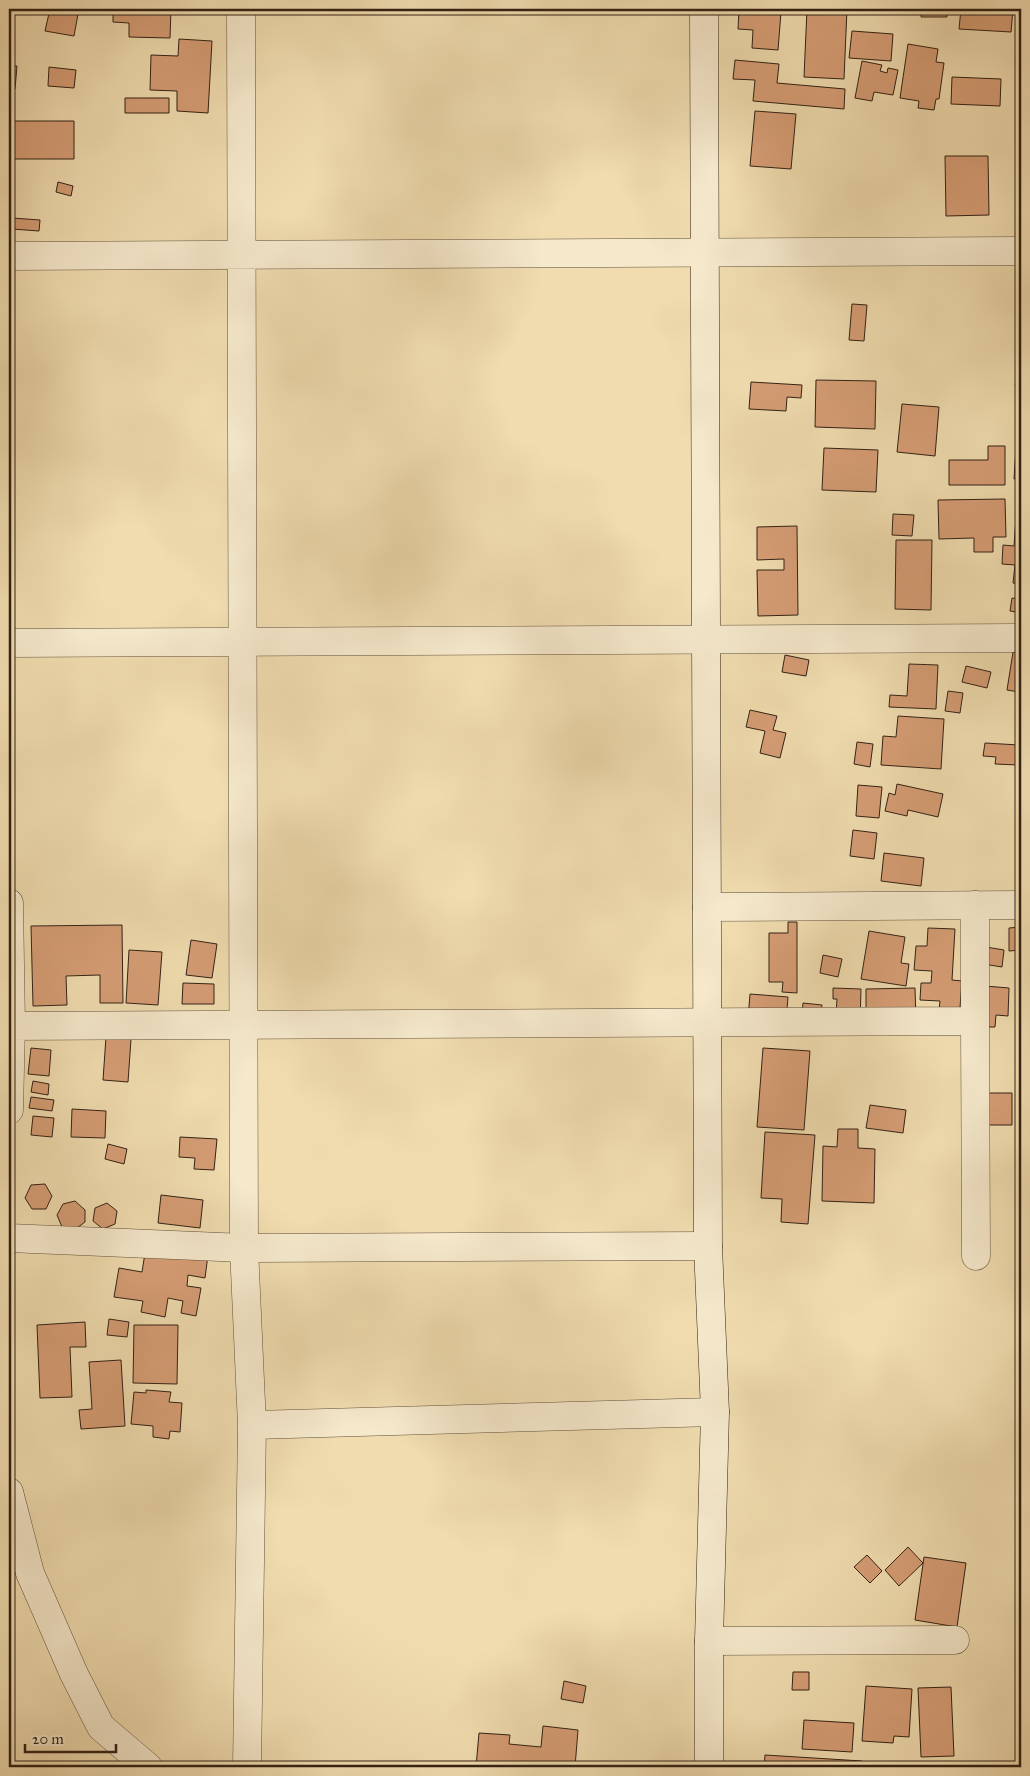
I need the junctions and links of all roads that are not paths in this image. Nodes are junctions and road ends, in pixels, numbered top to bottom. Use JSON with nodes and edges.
{"nodes":[{"id":1,"x":240,"y":9,"type":"edge"},
{"id":2,"x":704,"y":9,"type":"edge"},
{"id":3,"x":1021,"y":251,"type":"edge"},
{"id":4,"x":705,"y":253,"type":"junction"},
{"id":5,"x":241,"y":255,"type":"junction"},
{"id":6,"x":9,"y":256,"type":"edge"},
{"id":7,"x":1021,"y":638,"type":"edge"},
{"id":8,"x":706,"y":640,"type":"junction"},
{"id":9,"x":242,"y":642,"type":"junction"},
{"id":10,"x":9,"y":643,"type":"edge"},
{"id":11,"x":9,"y":903,"type":"edge"},
{"id":12,"x":975,"y":905,"type":"junction"},
{"id":13,"x":1021,"y":905,"type":"edge"},
{"id":14,"x":707,"y":907,"type":"junction"},
{"id":15,"x":975,"y":1021,"type":"junction"},
{"id":16,"x":707,"y":1022,"type":"junction"},
{"id":17,"x":244,"y":1025,"type":"junction"},
{"id":18,"x":10,"y":1026,"type":"edge"},
{"id":19,"x":9,"y":1110,"type":"edge"},
{"id":20,"x":9,"y":1238,"type":"edge"},
{"id":21,"x":708,"y":1246,"type":"junction"},
{"id":22,"x":244,"y":1248,"type":"junction"},
{"id":23,"x":976,"y":1256,"type":"dead end"},
{"id":24,"x":715,"y":1412,"type":"junction"},
{"id":25,"x":252,"y":1425,"type":"junction"},
{"id":26,"x":9,"y":1492,"type":"edge"},
{"id":27,"x":955,"y":1640,"type":"dead end"},
{"id":28,"x":709,"y":1641,"type":"junction"},
{"id":29,"x":148,"y":1767,"type":"edge"},
{"id":30,"x":247,"y":1767,"type":"edge"},
{"id":31,"x":709,"y":1767,"type":"edge"}],
"edges":[{"from":1,"to":5,"type":"street"},
{"from":2,"to":4,"type":"street"},
{"from":3,"to":4,"type":"street"},
{"from":4,"to":5,"type":"street"},
{"from":4,"to":8,"type":"street"},
{"from":5,"to":6,"type":"street"},
{"from":5,"to":9,"type":"street"},
{"from":7,"to":8,"type":"street"},
{"from":8,"to":9,"type":"street"},
{"from":8,"to":14,"type":"street"},
{"from":9,"to":10,"type":"street"},
{"from":9,"to":17,"type":"street"},
{"from":11,"to":18,"type":"street"},
{"from":12,"to":13,"type":"street"},
{"from":12,"to":14,"type":"street"},
{"from":12,"to":15,"type":"street"},
{"from":14,"to":16,"type":"street"},
{"from":15,"to":16,"type":"street"},
{"from":15,"to":23,"type":"street"},
{"from":16,"to":17,"type":"street"},
{"from":16,"to":21,"type":"street"},
{"from":17,"to":18,"type":"street"},
{"from":17,"to":22,"type":"street"},
{"from":18,"to":19,"type":"street"},
{"from":20,"to":22,"type":"street"},
{"from":21,"to":22,"type":"street"},
{"from":21,"to":24,"type":"street"},
{"from":22,"to":25,"type":"street"},
{"from":24,"to":25,"type":"street"},
{"from":24,"to":28,"type":"street"},
{"from":25,"to":30,"type":"street"},
{"from":26,"to":29,"type":"street"},
{"from":27,"to":28,"type":"street"},
{"from":28,"to":31,"type":"street"}]}
